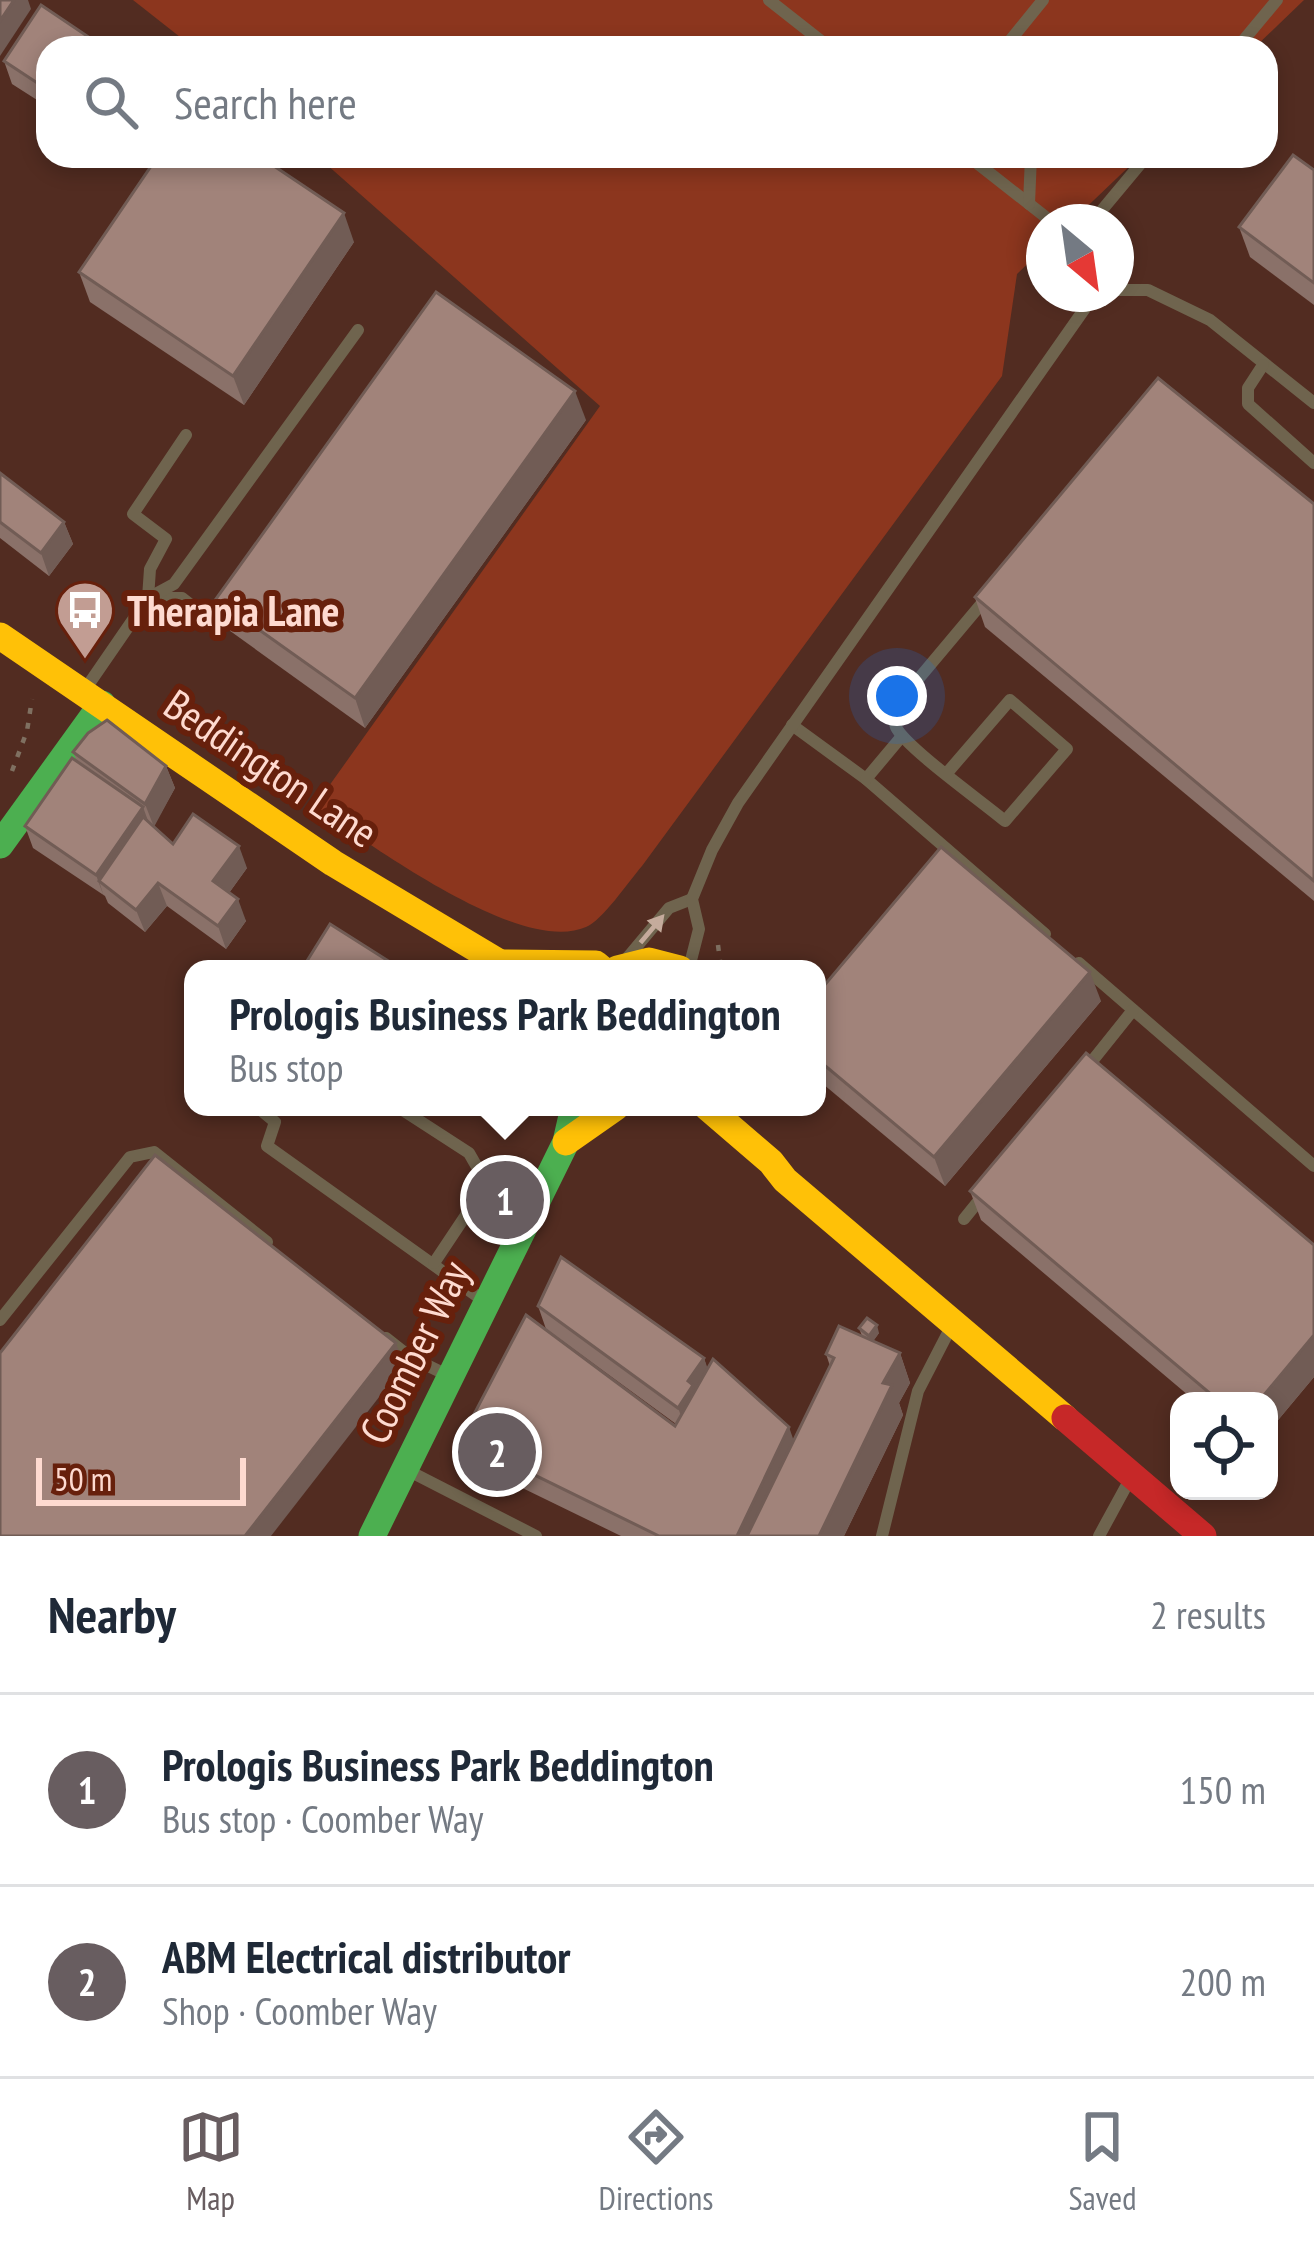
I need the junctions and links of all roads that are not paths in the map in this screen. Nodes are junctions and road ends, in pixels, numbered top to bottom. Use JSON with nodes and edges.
{"nodes":[{"id":1,"x":769,"y":0,"type":"edge"},
{"id":2,"x":1043,"y":0,"type":"edge"},
{"id":3,"x":1277,"y":0,"type":"edge"},
{"id":4,"x":815,"y":36,"type":"edge"},
{"id":5,"x":1014,"y":36,"type":"edge"},
{"id":6,"x":1247,"y":36,"type":"edge"},
{"id":7,"x":983,"y":168,"type":"edge"},
{"id":8,"x":1030,"y":168,"type":"edge"},
{"id":9,"x":1137,"y":168,"type":"edge"},
{"id":10,"x":1029,"y":204,"type":"joint"},
{"id":11,"x":1107,"y":204,"type":"edge"},
{"id":12,"x":1134,"y":290,"type":"edge"},
{"id":13,"x":1082,"y":312,"type":"edge"},
{"id":14,"x":358,"y":330,"type":"dead end"},
{"id":15,"x":1262,"y":365,"type":"junction"},
{"id":16,"x":1314,"y":403,"type":"edge"},
{"id":17,"x":186,"y":435,"type":"dead end"},
{"id":18,"x":1314,"y":463,"type":"edge"},
{"id":19,"x":996,"y":586,"type":"edge"},
{"id":20,"x":148,"y":598,"type":"junction"},
{"id":21,"x":219,"y":626,"type":"edge"},
{"id":22,"x":0,"y":636,"type":"edge"},
{"id":23,"x":93,"y":698,"type":"junction"},
{"id":24,"x":792,"y":725,"type":"junction"},
{"id":25,"x":902,"y":736,"type":"junction"},
{"id":26,"x":947,"y":773,"type":"junction"},
{"id":27,"x":866,"y":779,"type":"junction"},
{"id":28,"x":0,"y":845,"type":"edge"},
{"id":29,"x":692,"y":899,"type":"junction"},
{"id":30,"x":495,"y":960,"type":"edge"},
{"id":31,"x":625,"y":960,"type":"edge"},
{"id":32,"x":687,"y":960,"type":"edge"},
{"id":33,"x":1133,"y":1010,"type":"junction"},
{"id":34,"x":1077,"y":1080,"type":"edge"},
{"id":35,"x":268,"y":1116,"type":"edge"},
{"id":36,"x":412,"y":1116,"type":"edge"},
{"id":37,"x":572,"y":1116,"type":"edge"},
{"id":38,"x":603,"y":1116,"type":"edge"},
{"id":39,"x":717,"y":1116,"type":"edge"},
{"id":40,"x":752,"y":1116,"type":"edge"},
{"id":41,"x":566,"y":1142,"type":"junction"},
{"id":42,"x":771,"y":1162,"type":"junction"},
{"id":43,"x":1314,"y":1166,"type":"edge"},
{"id":44,"x":992,"y":1184,"type":"edge"},
{"id":45,"x":964,"y":1219,"type":"dead end"},
{"id":46,"x":282,"y":1255,"type":"edge"},
{"id":47,"x":434,"y":1263,"type":"junction"},
{"id":48,"x":485,"y":1302,"type":"junction"},
{"id":49,"x":0,"y":1319,"type":"edge"},
{"id":50,"x":953,"y":1324,"type":"junction"},
{"id":51,"x":374,"y":1328,"type":"edge"},
{"id":52,"x":449,"y":1376,"type":"junction"},
{"id":53,"x":403,"y":1468,"type":"junction"},
{"id":54,"x":1132,"y":1475,"type":"junction"},
{"id":55,"x":372,"y":1536,"type":"edge"},
{"id":56,"x":536,"y":1536,"type":"edge"},
{"id":57,"x":882,"y":1536,"type":"edge"},
{"id":58,"x":1099,"y":1536,"type":"edge"},
{"id":59,"x":1203,"y":1536,"type":"edge"}],
"edges":[{"from":1,"to":4,"type":"lane"},
{"from":2,"to":5,"type":"lane"},
{"from":3,"to":6,"type":"lane"},
{"from":7,"to":10,"type":"lane"},
{"from":8,"to":10,"type":"lane"},
{"from":9,"to":11,"type":"lane"},
{"from":12,"to":15,"type":"lane"},
{"from":13,"to":24,"type":"lane"},
{"from":14,"to":20,"type":"lane"},
{"from":15,"to":16,"type":"lane"},
{"from":15,"to":18,"type":"lane"},
{"from":17,"to":20,"type":"lane"},
{"from":19,"to":25,"type":"lane"},
{"from":20,"to":21,"type":"lane"},
{"from":20,"to":23,"type":"lane"},
{"from":22,"to":23,"type":"main road","name":"Beddington Lane"},
{"from":23,"to":28,"type":"main road"},
{"from":23,"to":30,"type":"main road","name":"Beddington Lane"},
{"from":24,"to":27,"type":"lane"},
{"from":24,"to":29,"type":"lane"},
{"from":25,"to":26,"type":"lane"},
{"from":25,"to":27,"type":"lane"},
{"from":26,"to":26,"type":"lane"},
{"from":27,"to":33,"type":"lane"},
{"from":31,"to":29,"type":"lane","one_way":true},
{"from":29,"to":32,"type":"lane"},
{"from":33,"to":34,"type":"lane"},
{"from":33,"to":43,"type":"lane"},
{"from":35,"to":47,"type":"lane"},
{"from":36,"to":47,"type":"lane"},
{"from":37,"to":41,"type":"main road","name":"Coomber Way"},
{"from":38,"to":41,"type":"main road","name":"Coomber Way"},
{"from":39,"to":42,"type":"main road"},
{"from":40,"to":42,"type":"main road"},
{"from":41,"to":48,"type":"main road","name":"Coomber Way"},
{"from":42,"to":50,"type":"main road"},
{"from":44,"to":45,"type":"lane"},
{"from":46,"to":49,"type":"lane"},
{"from":47,"to":48,"type":"lane"},
{"from":48,"to":52,"type":"main road","name":"Coomber Way"},
{"from":50,"to":54,"type":"main road"},
{"from":50,"to":57,"type":"lane"},
{"from":51,"to":52,"type":"lane"},
{"from":52,"to":53,"type":"main road","name":"Coomber Way"},
{"from":53,"to":55,"type":"main road","name":"Coomber Way"},
{"from":53,"to":56,"type":"lane"},
{"from":54,"to":58,"type":"lane"},
{"from":54,"to":59,"type":"main road"}]}
